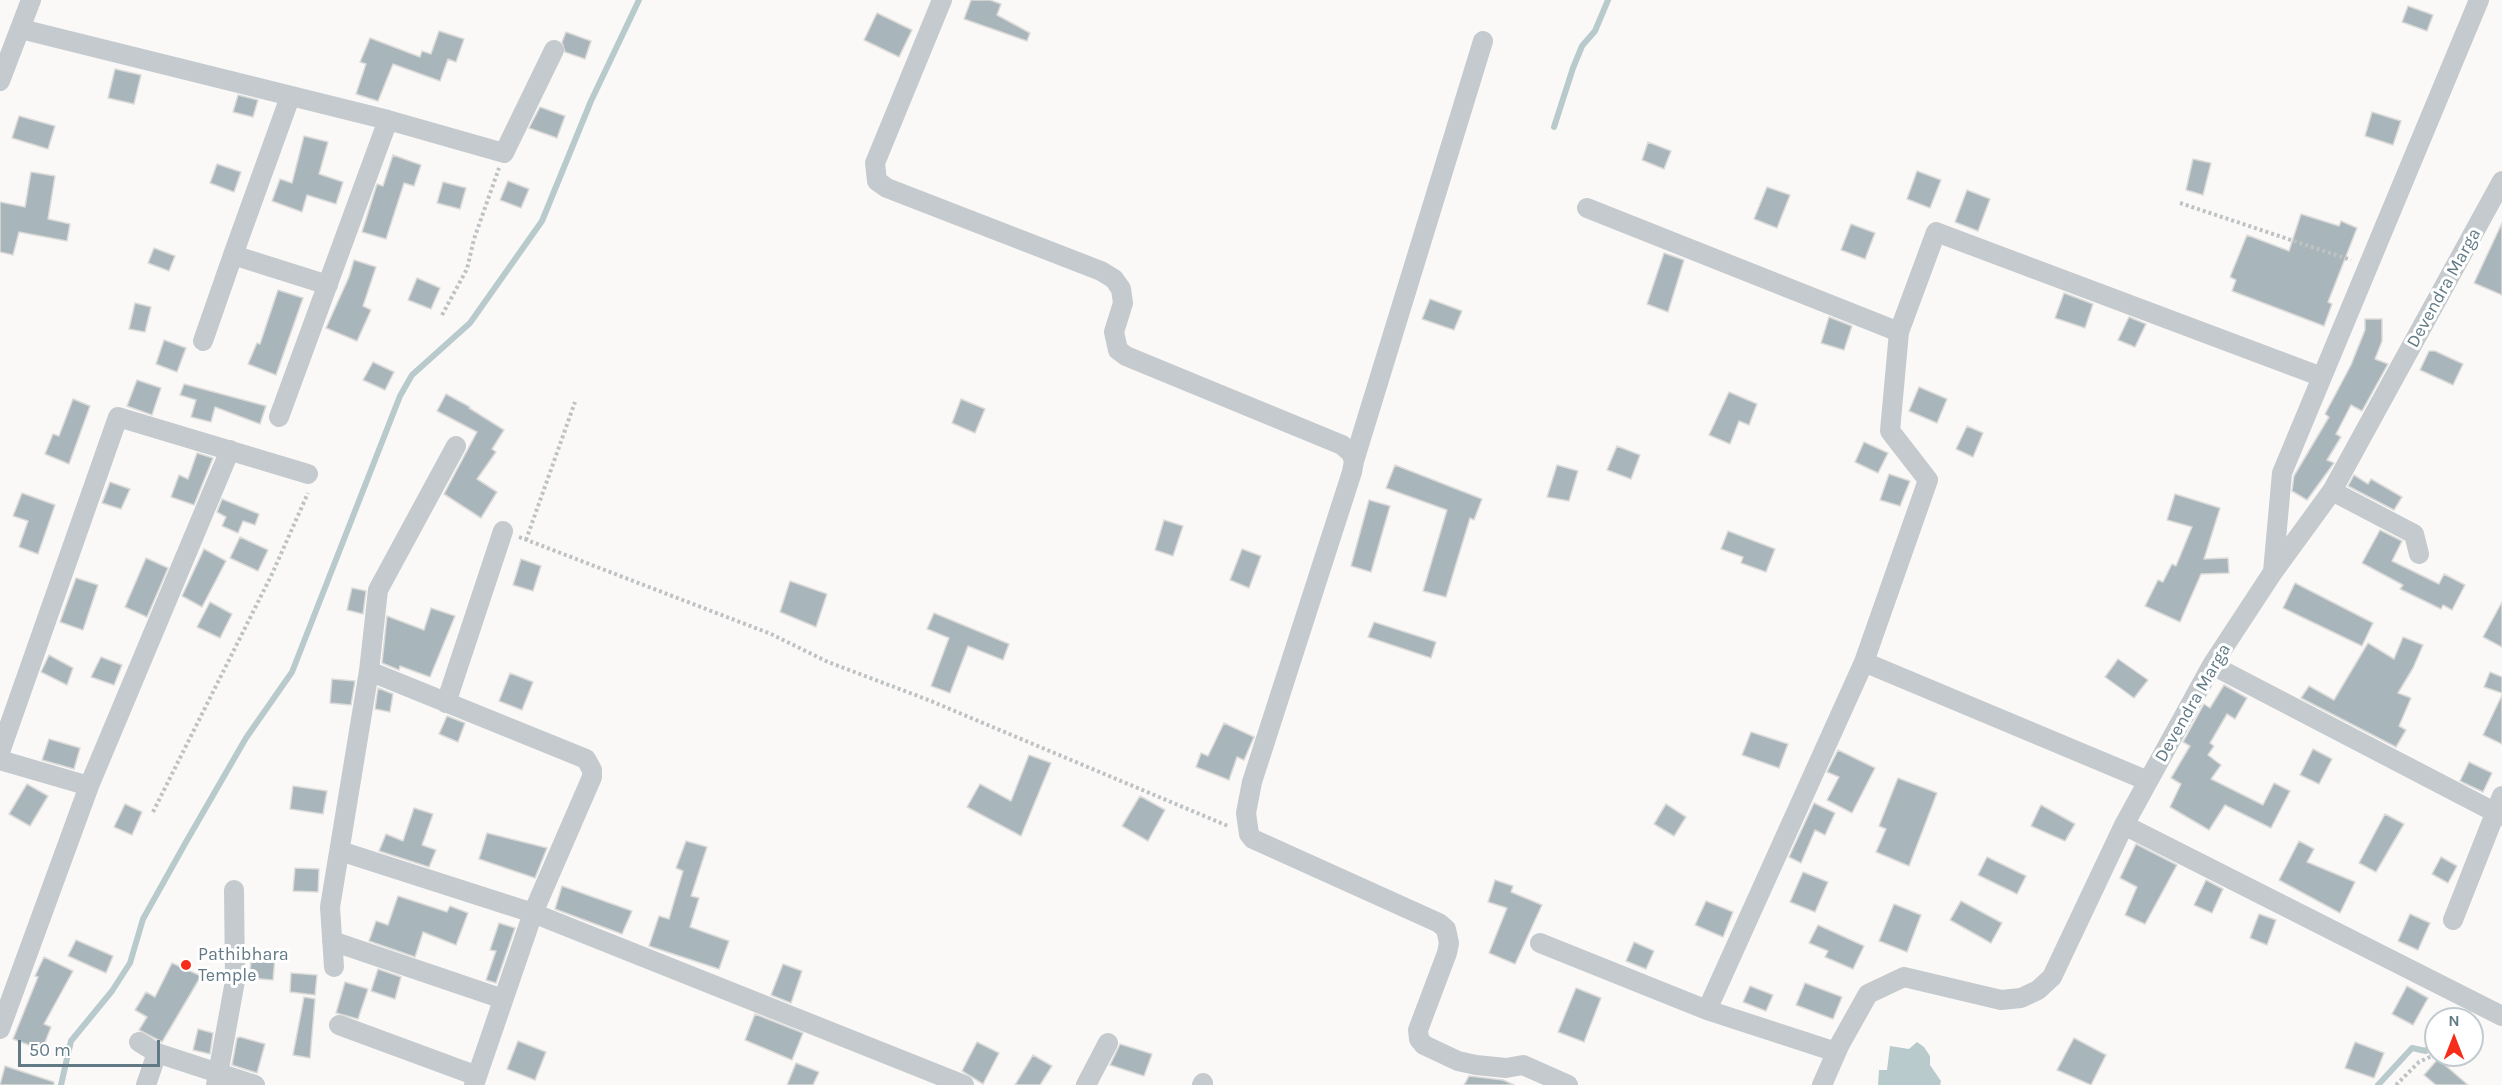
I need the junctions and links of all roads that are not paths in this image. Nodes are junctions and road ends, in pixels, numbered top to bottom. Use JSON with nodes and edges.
{"nodes":[{"id":1,"x":31,"y":0,"type":"edge"},
{"id":2,"x":942,"y":0,"type":"edge"},
{"id":3,"x":2479,"y":0,"type":"edge"},
{"id":4,"x":21,"y":29,"type":"junction"},
{"id":5,"x":1483,"y":41,"type":"dead end"},
{"id":6,"x":554,"y":50,"type":"dead end"},
{"id":7,"x":0,"y":81,"type":"edge"},
{"id":8,"x":290,"y":97,"type":"junction"},
{"id":9,"x":388,"y":120,"type":"junction"},
{"id":10,"x":2502,"y":181,"type":"edge"},
{"id":11,"x":1587,"y":208,"type":"dead end"},
{"id":12,"x":233,"y":255,"type":"junction"},
{"id":13,"x":328,"y":285,"type":"junction"},
{"id":14,"x":1899,"y":332,"type":"junction"},
{"id":15,"x":203,"y":341,"type":"dead end"},
{"id":16,"x":2322,"y":377,"type":"junction"},
{"id":17,"x":279,"y":417,"type":"dead end"},
{"id":18,"x":456,"y":446,"type":"dead end"},
{"id":19,"x":230,"y":450,"type":"junction"},
{"id":20,"x":1354,"y":461,"type":"junction"},
{"id":21,"x":308,"y":474,"type":"road end"},
{"id":22,"x":2332,"y":491,"type":"junction"},
{"id":23,"x":503,"y":531,"type":"road end"},
{"id":24,"x":2419,"y":554,"type":"dead end"},
{"id":25,"x":2273,"y":572,"type":"junction"},
{"id":26,"x":1863,"y":662,"type":"junction"},
{"id":27,"x":2212,"y":665,"type":"junction"},
{"id":28,"x":369,"y":671,"type":"junction"},
{"id":29,"x":446,"y":703,"type":"junction"},
{"id":30,"x":0,"y":752,"type":"edge"},
{"id":31,"x":0,"y":760,"type":"edge"},
{"id":32,"x":2148,"y":782,"type":"junction"},
{"id":33,"x":89,"y":786,"type":"junction"},
{"id":34,"x":2500,"y":808,"type":"edge"},
{"id":35,"x":2124,"y":825,"type":"junction"},
{"id":36,"x":340,"y":851,"type":"junction"},
{"id":37,"x":234,"y":890,"type":"dead end"},
{"id":38,"x":533,"y":913,"type":"junction"},
{"id":39,"x":2453,"y":920,"type":"dead end"},
{"id":40,"x":332,"y":941,"type":"junction"},
{"id":41,"x":1540,"y":943,"type":"dead end"},
{"id":42,"x":334,"y":967,"type":"dead end"},
{"id":43,"x":503,"y":999,"type":"junction"},
{"id":44,"x":1707,"y":1010,"type":"junction"},
{"id":45,"x":2502,"y":1016,"type":"edge"},
{"id":46,"x":339,"y":1025,"type":"dead end"},
{"id":47,"x":0,"y":1029,"type":"edge"},
{"id":48,"x":139,"y":1042,"type":"dead end"},
{"id":49,"x":1108,"y":1043,"type":"dead end"},
{"id":50,"x":1836,"y":1052,"type":"junction"},
{"id":51,"x":156,"y":1053,"type":"junction"},
{"id":52,"x":1503,"y":1076,"type":"edge"},
{"id":53,"x":218,"y":1079,"type":"edge"},
{"id":54,"x":476,"y":1080,"type":"edge"},
{"id":55,"x":961,"y":1084,"type":"edge"},
{"id":56,"x":146,"y":1085,"type":"edge"},
{"id":57,"x":255,"y":1085,"type":"edge"},
{"id":58,"x":1086,"y":1085,"type":"edge"},
{"id":59,"x":1568,"y":1085,"type":"edge"},
{"id":60,"x":1822,"y":1085,"type":"edge"}],
"edges":[{"from":1,"to":4,"type":"street"},
{"from":2,"to":20,"type":"street"},
{"from":3,"to":16,"type":"street"},
{"from":4,"to":7,"type":"street"},
{"from":4,"to":8,"type":"street"},
{"from":5,"to":20,"type":"street"},
{"from":6,"to":9,"type":"street"},
{"from":8,"to":9,"type":"street"},
{"from":8,"to":12,"type":"street"},
{"from":9,"to":13,"type":"street"},
{"from":10,"to":22,"type":"street","name":"Devendra Marga"},
{"from":11,"to":14,"type":"street"},
{"from":12,"to":13,"type":"street"},
{"from":12,"to":15,"type":"street"},
{"from":13,"to":17,"type":"street"},
{"from":14,"to":16,"type":"street"},
{"from":14,"to":26,"type":"street"},
{"from":16,"to":25,"type":"street"},
{"from":18,"to":28,"type":"street"},
{"from":19,"to":21,"type":"street"},
{"from":19,"to":30,"type":"street"},
{"from":19,"to":33,"type":"street"},
{"from":20,"to":52,"type":"street"},
{"from":22,"to":24,"type":"street"},
{"from":22,"to":25,"type":"street","name":"Devendra Marga"},
{"from":23,"to":29,"type":"street"},
{"from":25,"to":27,"type":"street","name":"Devendra Marga"},
{"from":26,"to":32,"type":"street"},
{"from":26,"to":44,"type":"street"},
{"from":27,"to":32,"type":"street","name":"Devendra Marga"},
{"from":27,"to":34,"type":"street"},
{"from":28,"to":29,"type":"street"},
{"from":28,"to":36,"type":"street"},
{"from":29,"to":38,"type":"street"},
{"from":31,"to":33,"type":"street"},
{"from":32,"to":35,"type":"street","name":"Devendra Marga"},
{"from":33,"to":47,"type":"street"},
{"from":34,"to":39,"type":"street"},
{"from":35,"to":45,"type":"street"},
{"from":35,"to":50,"type":"street","name":"Devendra Marga"},
{"from":36,"to":38,"type":"street"},
{"from":36,"to":40,"type":"street"},
{"from":37,"to":53,"type":"street"},
{"from":38,"to":43,"type":"street"},
{"from":38,"to":55,"type":"street"},
{"from":40,"to":42,"type":"street"},
{"from":40,"to":43,"type":"street"},
{"from":41,"to":44,"type":"street"},
{"from":43,"to":54,"type":"street"},
{"from":44,"to":50,"type":"street"},
{"from":46,"to":54,"type":"street"},
{"from":48,"to":51,"type":"street"},
{"from":49,"to":58,"type":"street"},
{"from":50,"to":60,"type":"street","name":"Devendra Marga"},
{"from":51,"to":53,"type":"street"},
{"from":51,"to":56,"type":"street"},
{"from":52,"to":59,"type":"street"},
{"from":53,"to":57,"type":"street"}]}
